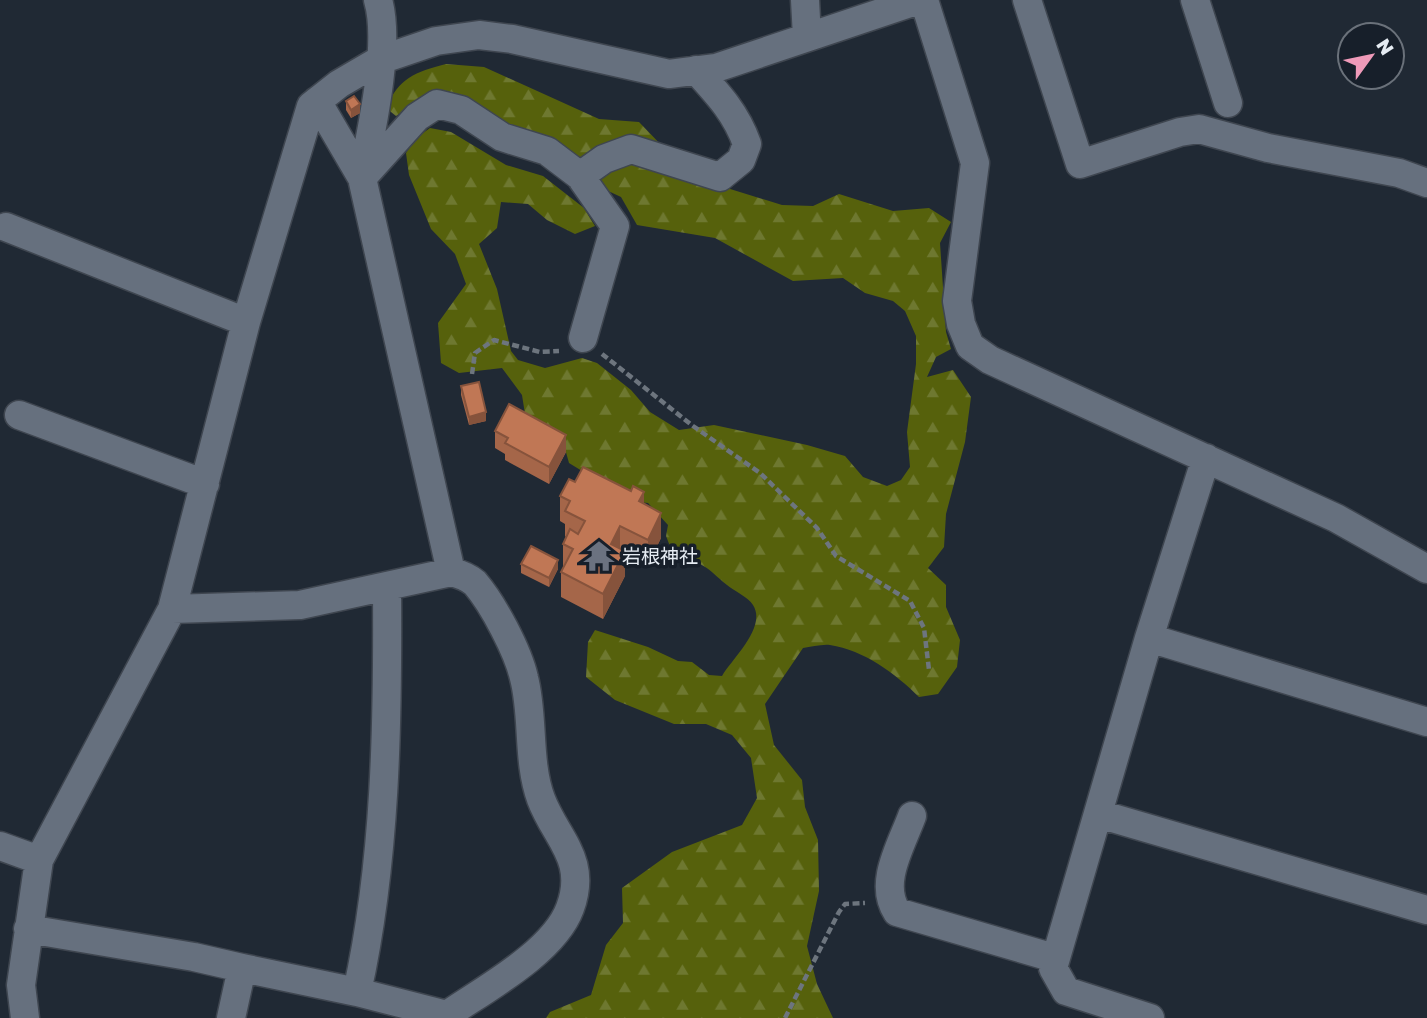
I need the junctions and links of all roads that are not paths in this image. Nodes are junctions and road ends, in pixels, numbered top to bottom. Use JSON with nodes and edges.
{"nodes":[{"id":1,"x":378,"y":0,"type":"edge"},
{"id":2,"x":805,"y":0,"type":"edge"},
{"id":3,"x":922,"y":0,"type":"edge"},
{"id":4,"x":1027,"y":0,"type":"edge"},
{"id":5,"x":1195,"y":0,"type":"edge"},
{"id":6,"x":807,"y":37,"type":"junction"},
{"id":7,"x":380,"y":60,"type":"junction"},
{"id":8,"x":696,"y":70,"type":"junction"},
{"id":9,"x":317,"y":102,"type":"junction"},
{"id":10,"x":1228,"y":103,"type":"dead end"},
{"id":11,"x":580,"y":176,"type":"junction"},
{"id":12,"x":362,"y":178,"type":"junction"},
{"id":13,"x":1427,"y":183,"type":"edge"},
{"id":14,"x":6,"y":227,"type":"dead end"},
{"id":15,"x":246,"y":322,"type":"junction"},
{"id":16,"x":583,"y":338,"type":"road end"},
{"id":17,"x":19,"y":415,"type":"dead end"},
{"id":18,"x":1206,"y":458,"type":"junction"},
{"id":19,"x":205,"y":484,"type":"junction"},
{"id":20,"x":1427,"y":569,"type":"edge"},
{"id":21,"x":451,"y":572,"type":"junction"},
{"id":22,"x":387,"y":588,"type":"junction"},
{"id":23,"x":172,"y":609,"type":"junction"},
{"id":24,"x":1149,"y":638,"type":"junction"},
{"id":25,"x":1427,"y":722,"type":"edge"},
{"id":26,"x":1099,"y":814,"type":"junction"},
{"id":27,"x":912,"y":816,"type":"dead end"},
{"id":28,"x":0,"y":846,"type":"edge"},
{"id":29,"x":38,"y":860,"type":"junction"},
{"id":30,"x":1427,"y":910,"type":"edge"},
{"id":31,"x":28,"y":929,"type":"junction"},
{"id":32,"x":1054,"y":958,"type":"junction"},
{"id":33,"x":242,"y":968,"type":"junction"},
{"id":34,"x":358,"y":992,"type":"junction"},
{"id":35,"x":1121,"y":1014,"type":"edge"},
{"id":36,"x":447,"y":1016,"type":"edge"},
{"id":37,"x":25,"y":1018,"type":"edge"},
{"id":38,"x":231,"y":1018,"type":"edge"},
{"id":39,"x":1150,"y":1018,"type":"edge"}],
"edges":[{"from":1,"to":7,"type":"street"},
{"from":2,"to":6,"type":"street"},
{"from":3,"to":6,"type":"street"},
{"from":3,"to":18,"type":"street"},
{"from":4,"to":13,"type":"street"},
{"from":5,"to":10,"type":"street"},
{"from":6,"to":8,"type":"street"},
{"from":7,"to":8,"type":"street"},
{"from":7,"to":9,"type":"street"},
{"from":7,"to":12,"type":"street"},
{"from":8,"to":11,"type":"street"},
{"from":9,"to":12,"type":"street"},
{"from":9,"to":15,"type":"street"},
{"from":11,"to":12,"type":"street"},
{"from":11,"to":16,"type":"street"},
{"from":12,"to":21,"type":"street"},
{"from":14,"to":15,"type":"street"},
{"from":15,"to":19,"type":"street"},
{"from":17,"to":19,"type":"street"},
{"from":18,"to":20,"type":"street"},
{"from":18,"to":24,"type":"street"},
{"from":19,"to":23,"type":"street"},
{"from":21,"to":22,"type":"street"},
{"from":21,"to":36,"type":"street"},
{"from":22,"to":23,"type":"street"},
{"from":22,"to":34,"type":"street"},
{"from":23,"to":29,"type":"street"},
{"from":24,"to":25,"type":"street"},
{"from":24,"to":26,"type":"street"},
{"from":26,"to":30,"type":"street"},
{"from":26,"to":32,"type":"street"},
{"from":27,"to":32,"type":"street"},
{"from":28,"to":29,"type":"street"},
{"from":29,"to":31,"type":"street"},
{"from":31,"to":33,"type":"street"},
{"from":31,"to":37,"type":"street"},
{"from":32,"to":35,"type":"street"},
{"from":33,"to":34,"type":"street"},
{"from":33,"to":38,"type":"street"},
{"from":34,"to":36,"type":"street"},
{"from":35,"to":39,"type":"street"}]}
